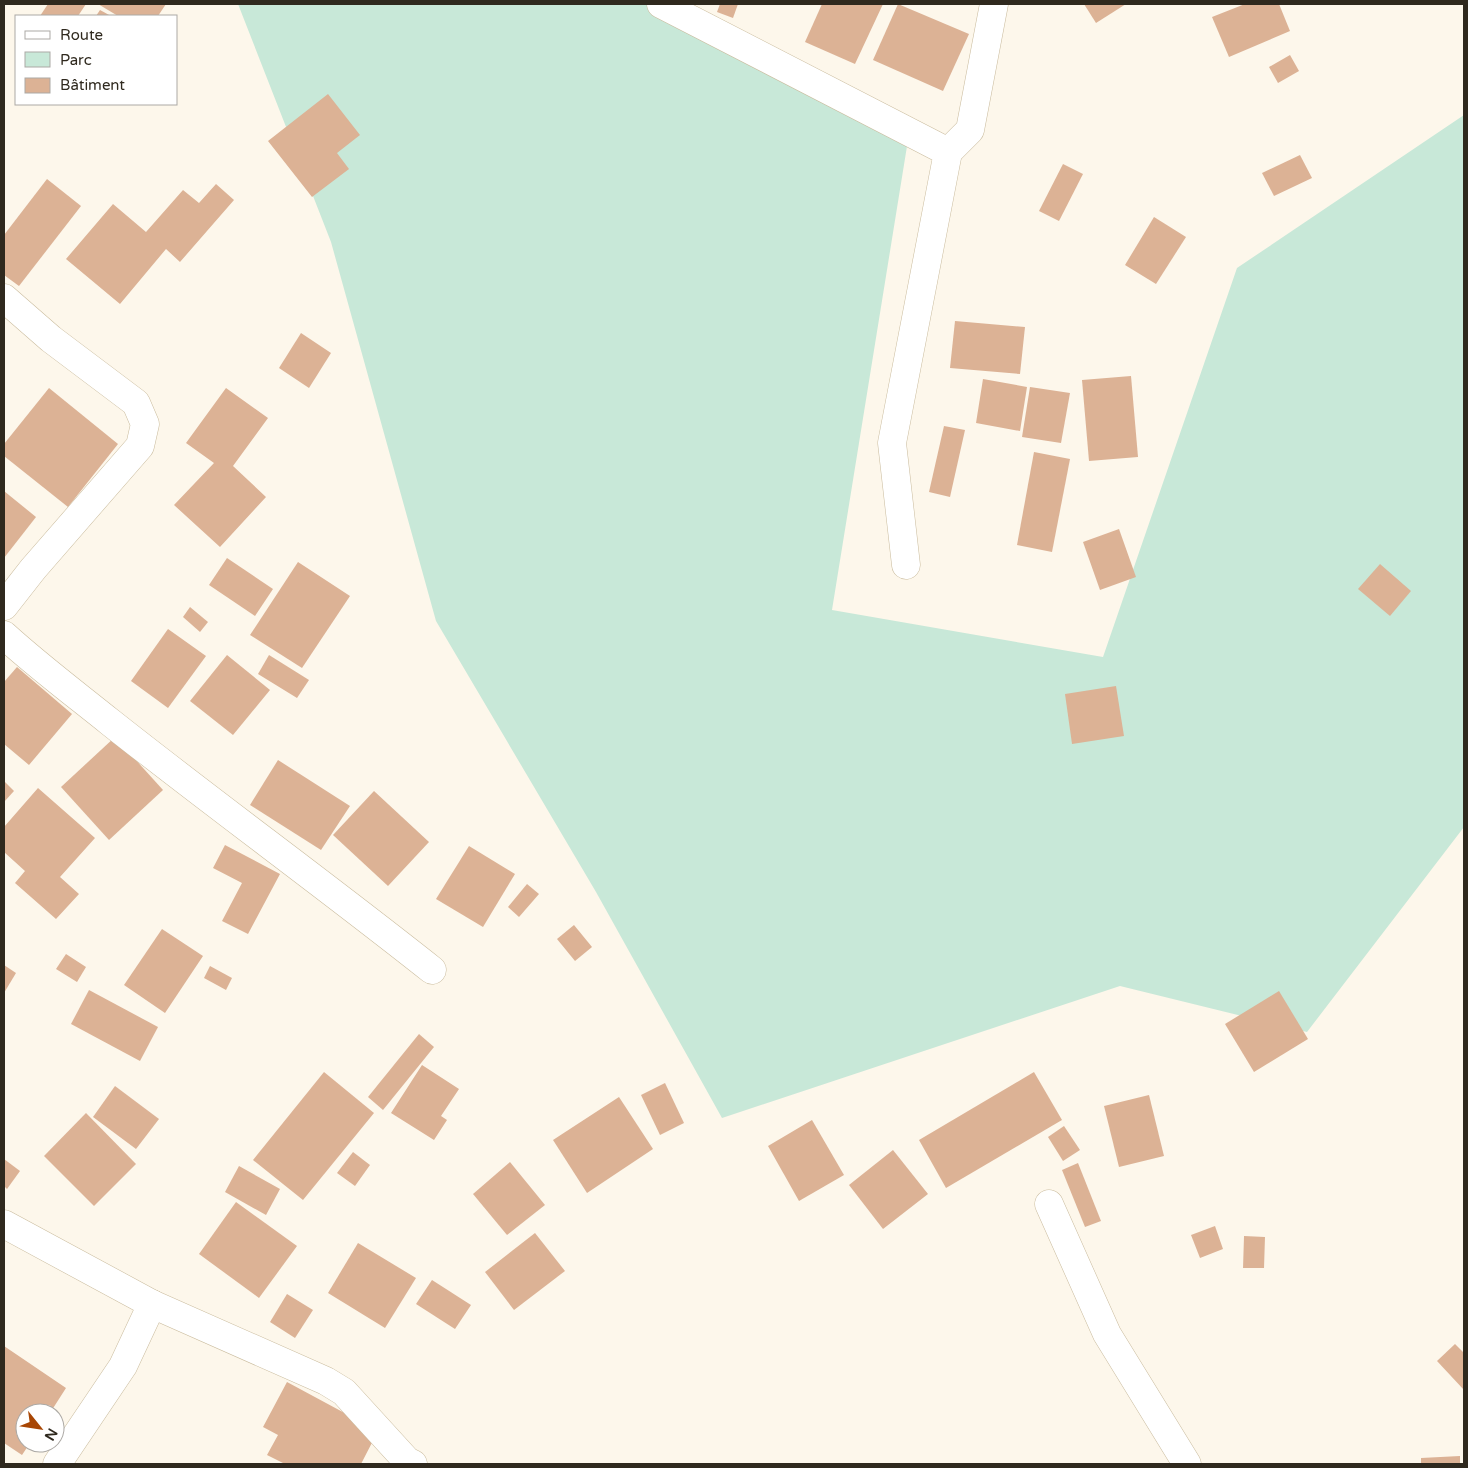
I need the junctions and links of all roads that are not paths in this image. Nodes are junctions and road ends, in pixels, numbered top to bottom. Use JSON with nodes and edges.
{"nodes":[{"id":1,"x":661,"y":4,"type":"edge"},
{"id":2,"x":994,"y":4,"type":"edge"},
{"id":3,"x":948,"y":152,"type":"junction"},
{"id":4,"x":4,"y":298,"type":"edge"},
{"id":5,"x":906,"y":565,"type":"dead end"},
{"id":6,"x":4,"y":606,"type":"edge"},
{"id":7,"x":4,"y":636,"type":"edge"},
{"id":8,"x":432,"y":970,"type":"dead end"},
{"id":9,"x":1049,"y":1204,"type":"dead end"},
{"id":10,"x":4,"y":1224,"type":"edge"},
{"id":11,"x":152,"y":1304,"type":"junction"},
{"id":12,"x":409,"y":1463,"type":"edge"},
{"id":13,"x":57,"y":1464,"type":"edge"},
{"id":14,"x":1187,"y":1464,"type":"edge"}],
"edges":[{"from":1,"to":3,"type":"street"},
{"from":2,"to":3,"type":"street"},
{"from":3,"to":5,"type":"street"},
{"from":4,"to":6,"type":"street"},
{"from":7,"to":8,"type":"street"},
{"from":9,"to":14,"type":"street"},
{"from":10,"to":11,"type":"street"},
{"from":11,"to":12,"type":"street"},
{"from":11,"to":13,"type":"street"}]}
